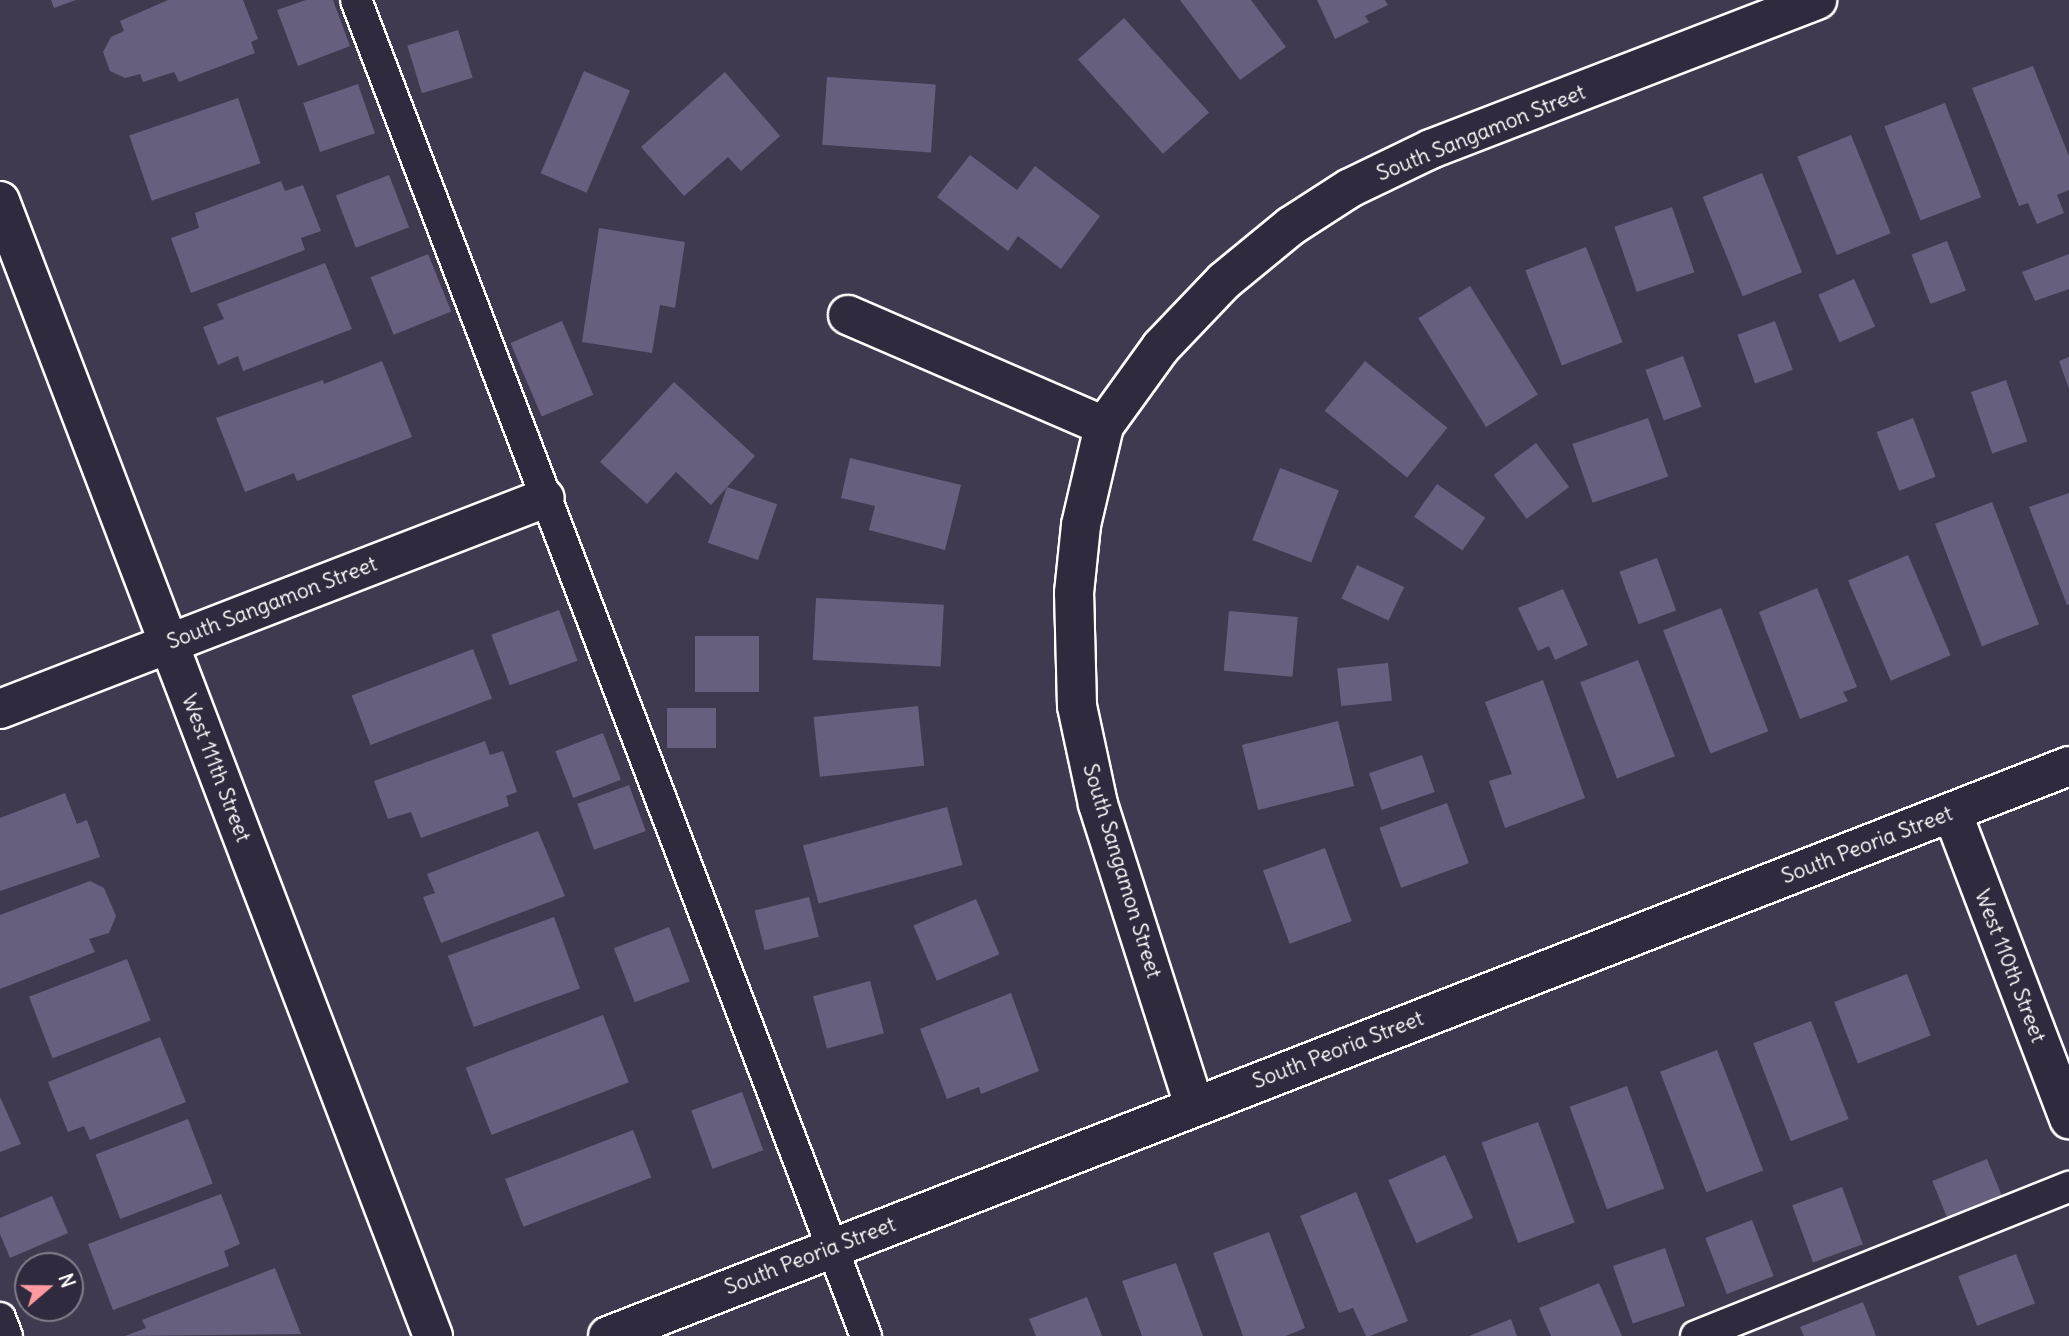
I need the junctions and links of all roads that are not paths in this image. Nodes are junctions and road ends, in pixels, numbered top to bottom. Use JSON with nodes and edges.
{"nodes":[{"id":1,"x":356,"y":0,"type":"edge"},
{"id":2,"x":1817,"y":0,"type":"edge"},
{"id":3,"x":0,"y":201,"type":"edge"},
{"id":4,"x":848,"y":315,"type":"dead end"},
{"id":5,"x":1104,"y":426,"type":"junction"},
{"id":6,"x":545,"y":498,"type":"junction"},
{"id":7,"x":169,"y":643,"type":"junction"},
{"id":8,"x":0,"y":709,"type":"edge"},
{"id":9,"x":2069,"y":766,"type":"edge"},
{"id":10,"x":1952,"y":812,"type":"junction"},
{"id":11,"x":1194,"y":1105,"type":"junction"},
{"id":12,"x":2069,"y":1119,"type":"edge"},
{"id":13,"x":2069,"y":1187,"type":"edge"},
{"id":14,"x":832,"y":1248,"type":"junction"},
{"id":15,"x":0,"y":1318,"type":"edge"},
{"id":16,"x":7,"y":1336,"type":"edge"},
{"id":17,"x":433,"y":1336,"type":"edge"},
{"id":18,"x":608,"y":1336,"type":"edge"},
{"id":19,"x":866,"y":1336,"type":"edge"},
{"id":20,"x":1696,"y":1336,"type":"edge"}],
"edges":[{"from":1,"to":6,"type":"lane"},
{"from":2,"to":5,"type":"street","name":"South Sangamon Street"},
{"from":3,"to":7,"type":"street","name":"West 111th Street"},
{"from":4,"to":5,"type":"street"},
{"from":5,"to":11,"type":"street","name":"South Sangamon Street"},
{"from":6,"to":7,"type":"street","name":"South Sangamon Street"},
{"from":6,"to":14,"type":"lane"},
{"from":7,"to":8,"type":"street","name":"South Sangamon Street"},
{"from":7,"to":17,"type":"street","name":"West 111th Street"},
{"from":9,"to":10,"type":"street","name":"South Peoria Street"},
{"from":10,"to":11,"type":"street","name":"South Peoria Street"},
{"from":10,"to":12,"type":"street","name":"West 110th Street"},
{"from":11,"to":14,"type":"street","name":"South Peoria Street"},
{"from":13,"to":20,"type":"lane"},
{"from":14,"to":18,"type":"street","name":"South Peoria Street"},
{"from":14,"to":19,"type":"lane"},
{"from":15,"to":16,"type":"lane"}]}
